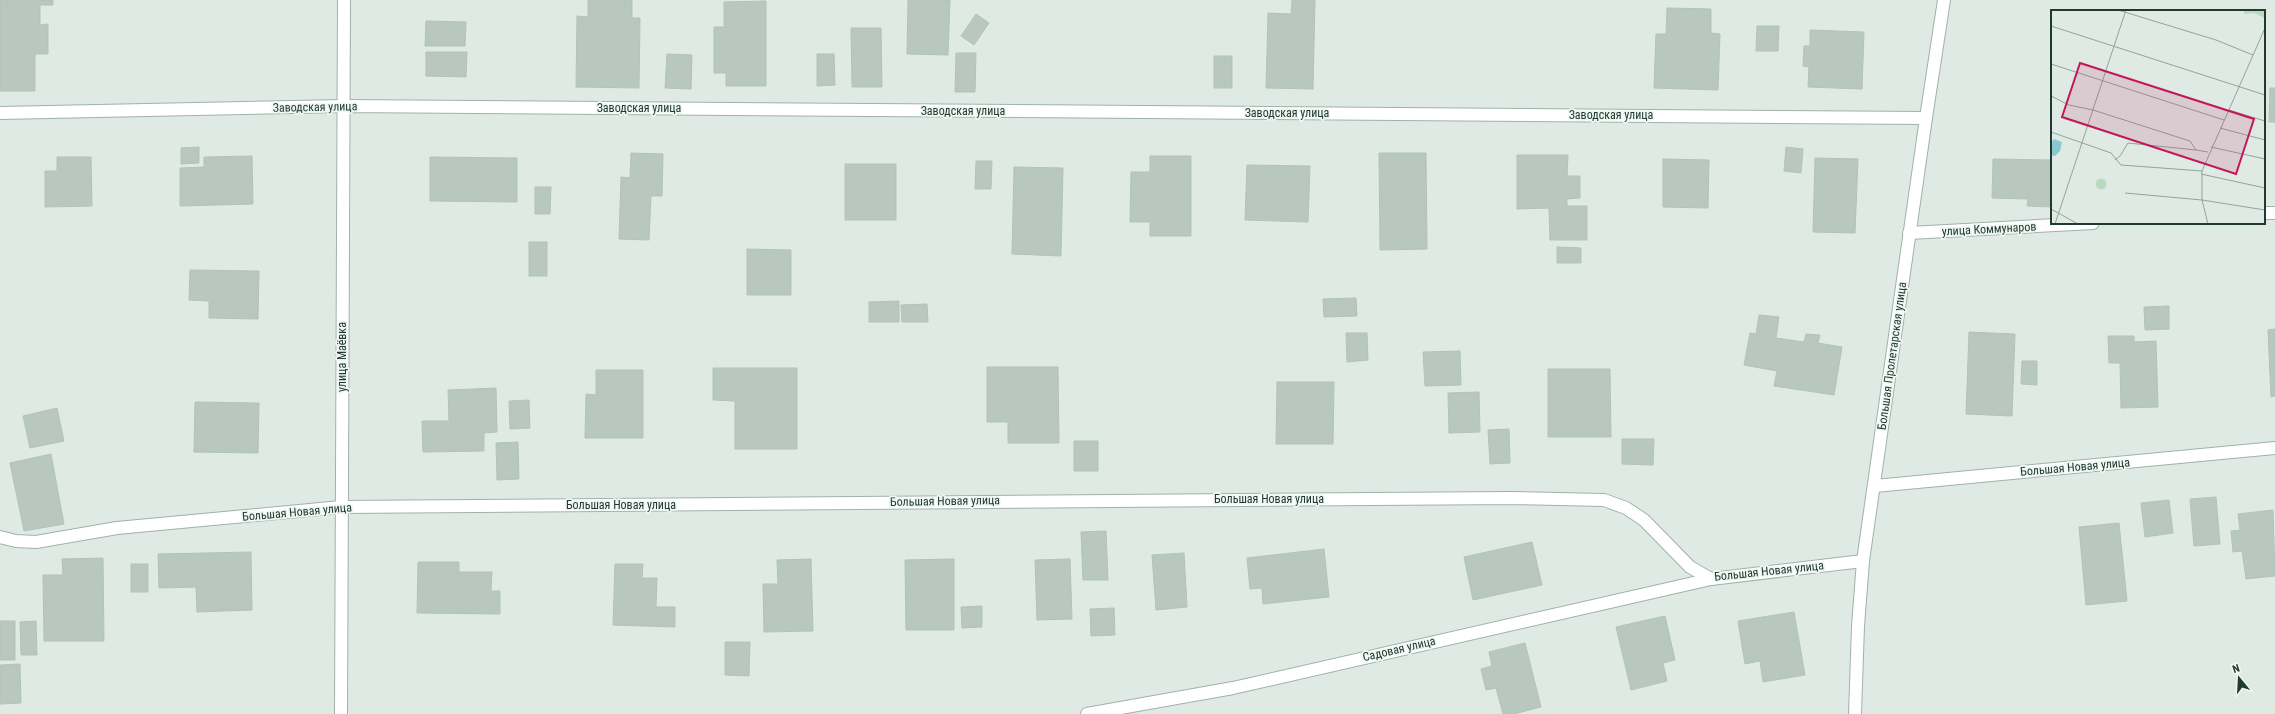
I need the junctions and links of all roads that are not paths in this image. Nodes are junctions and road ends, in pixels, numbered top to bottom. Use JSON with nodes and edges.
{"nodes":[{"id":1,"x":344,"y":0,"type":"edge"},
{"id":2,"x":1944,"y":0,"type":"edge"},
{"id":3,"x":344,"y":106,"type":"junction"},
{"id":4,"x":0,"y":113,"type":"edge"},
{"id":5,"x":1926,"y":118,"type":"junction"},
{"id":6,"x":2075,"y":224,"type":"edge"},
{"id":7,"x":1909,"y":233,"type":"junction"},
{"id":8,"x":2275,"y":448,"type":"edge"},
{"id":9,"x":1875,"y":486,"type":"junction"},
{"id":10,"x":341,"y":507,"type":"junction"},
{"id":11,"x":0,"y":537,"type":"edge"},
{"id":12,"x":1863,"y":561,"type":"junction"},
{"id":13,"x":1711,"y":579,"type":"junction"},
{"id":14,"x":341,"y":714,"type":"edge"},
{"id":15,"x":1087,"y":714,"type":"edge"},
{"id":16,"x":1855,"y":714,"type":"edge"}],
"edges":[{"from":1,"to":3,"type":"street","name":"улица Маёвка"},
{"from":2,"to":5,"type":"street","name":"Большая Пролетарская улица"},
{"from":3,"to":4,"type":"street","name":"Заводская улица"},
{"from":3,"to":5,"type":"street","name":"Заводская улица"},
{"from":3,"to":10,"type":"street","name":"улица Маёвка"},
{"from":5,"to":7,"type":"street","name":"Большая Пролетарская улица"},
{"from":6,"to":7,"type":"street","name":"улица Коммунаров"},
{"from":7,"to":9,"type":"street","name":"Большая Пролетарская улица"},
{"from":8,"to":9,"type":"street","name":"Большая Новая улица"},
{"from":9,"to":12,"type":"street","name":"Большая Пролетарская улица"},
{"from":10,"to":11,"type":"street","name":"Большая Новая улица"},
{"from":10,"to":13,"type":"street","name":"Большая Новая улица"},
{"from":10,"to":14,"type":"street","name":"улица Маёвка"},
{"from":12,"to":13,"type":"street","name":"Большая Новая улица"},
{"from":12,"to":16,"type":"street","name":"Большая Пролетарская улица"},
{"from":13,"to":15,"type":"street","name":"Садовая улица"}]}
